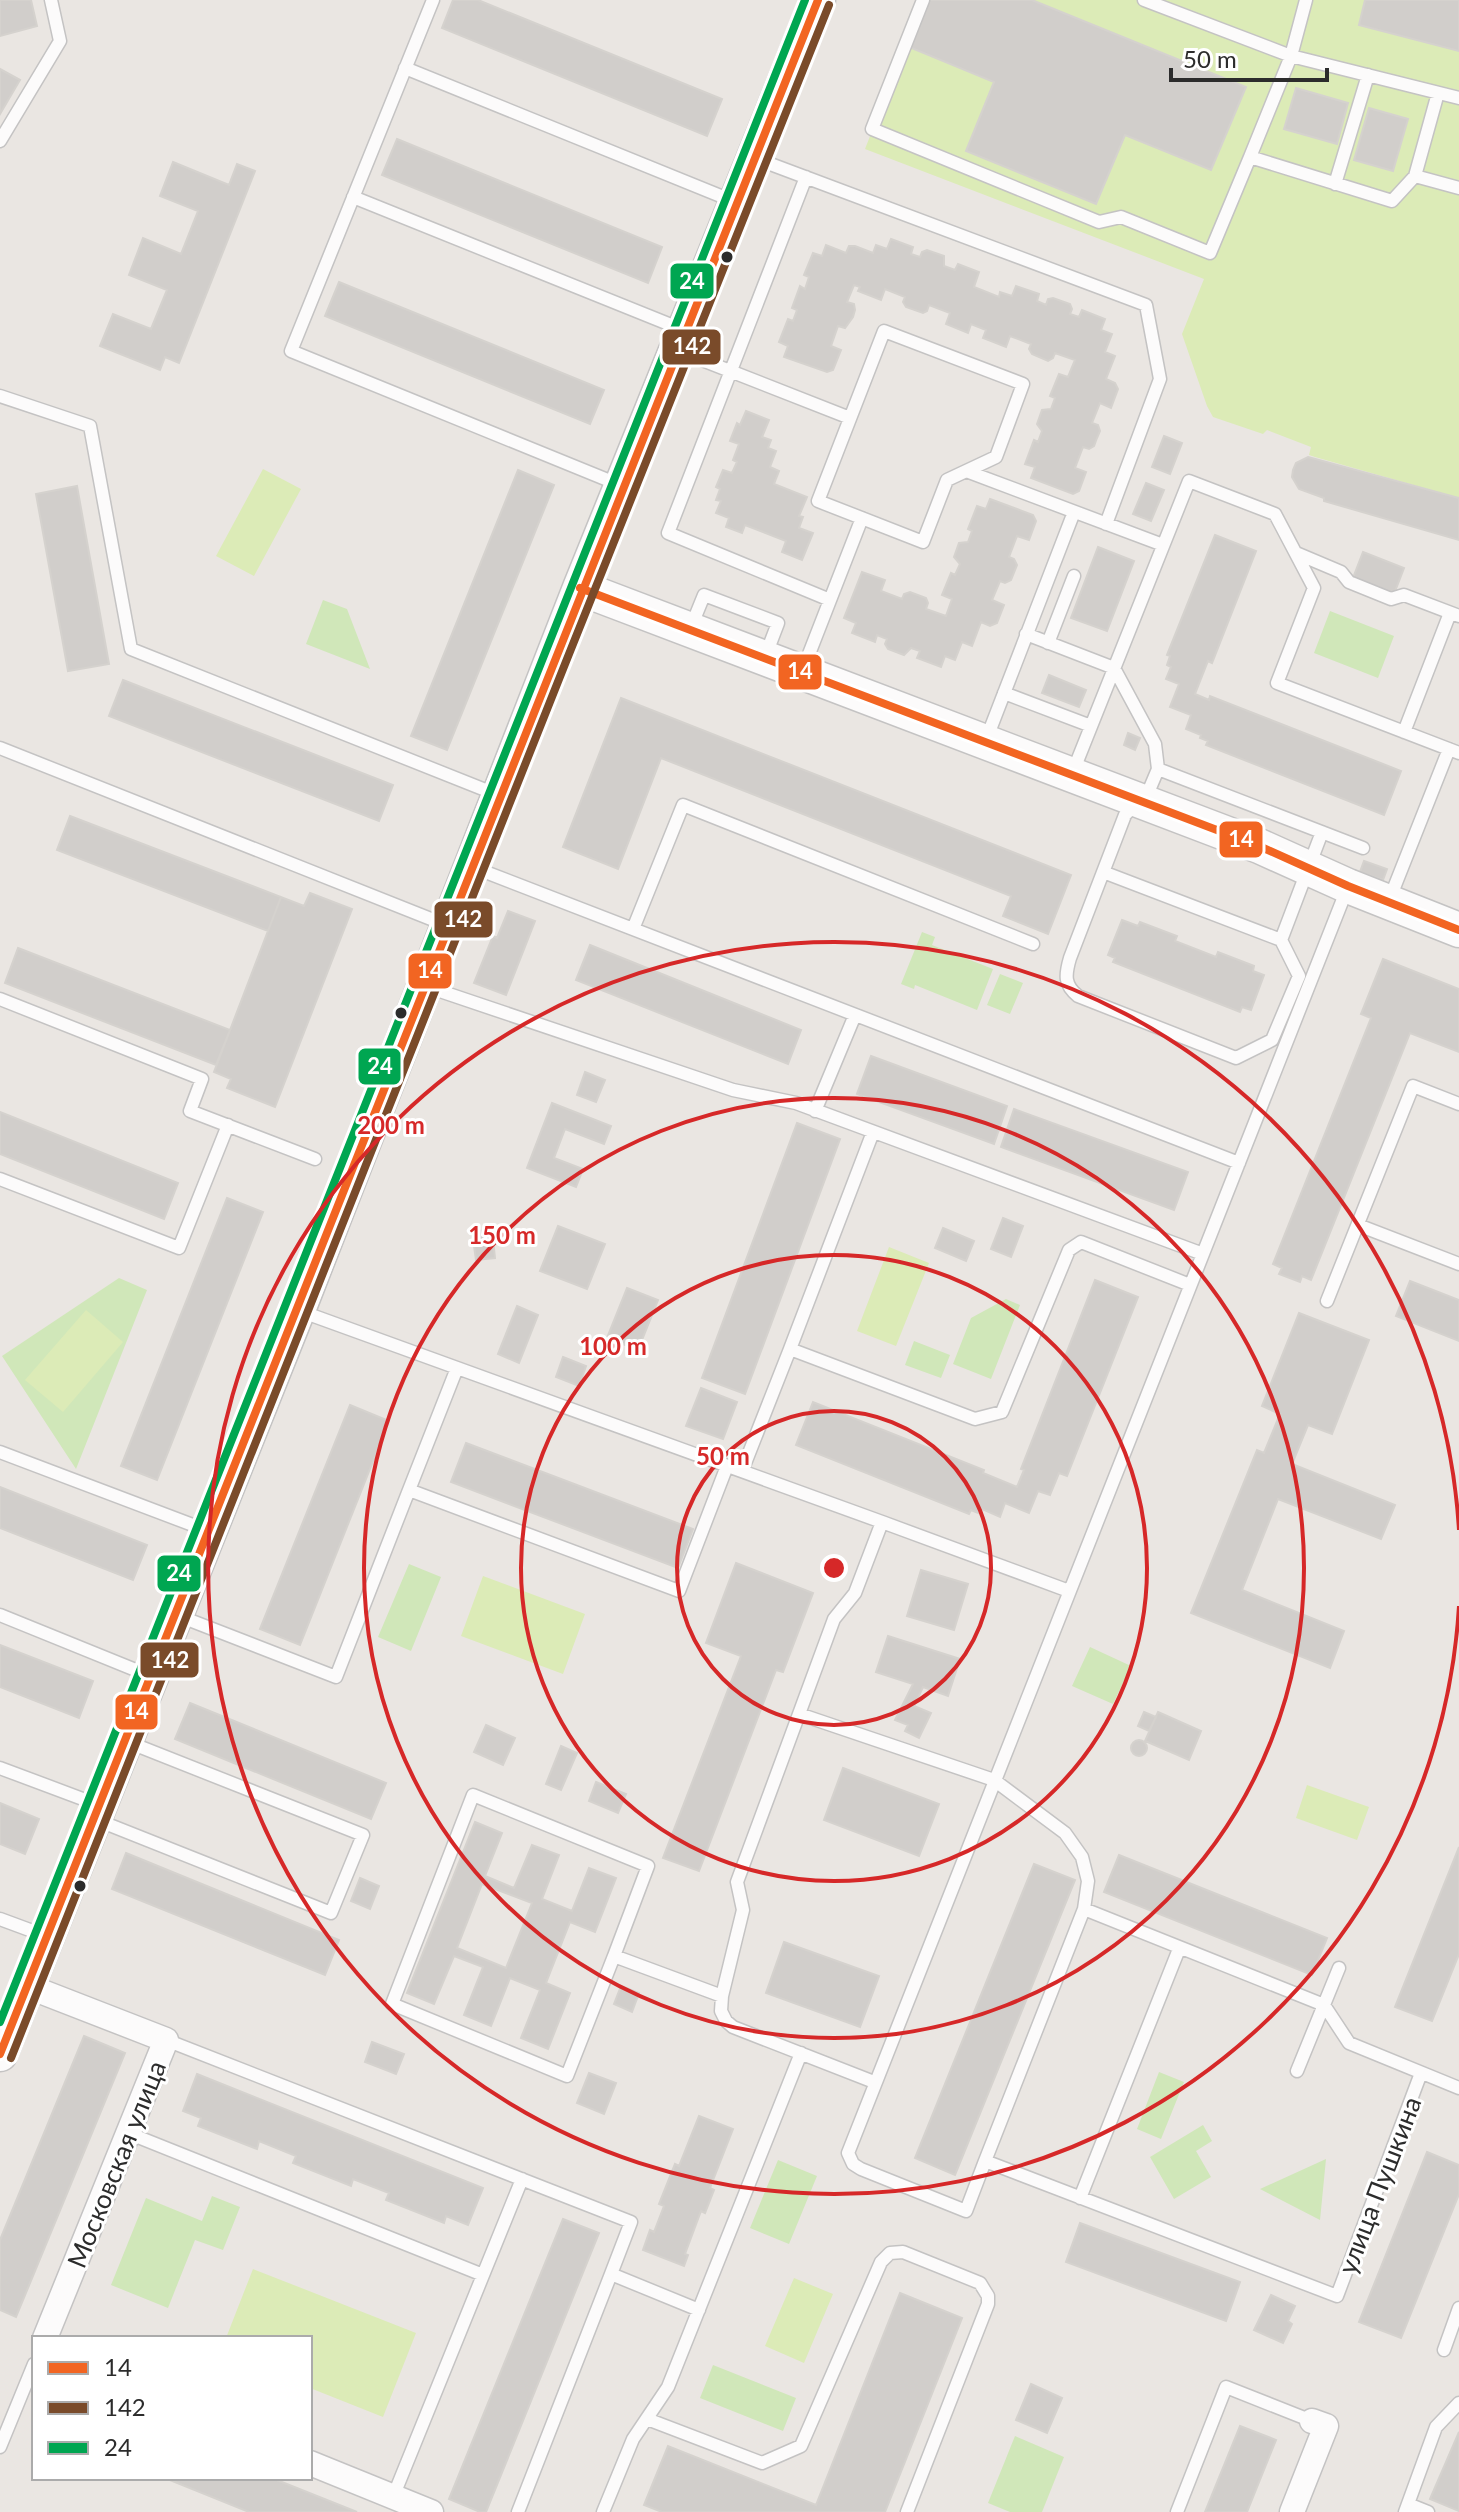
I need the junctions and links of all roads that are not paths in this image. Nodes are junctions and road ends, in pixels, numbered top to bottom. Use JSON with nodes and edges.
{"nodes":[{"id":1,"x":51,"y":0,"type":"edge"},
{"id":2,"x":433,"y":0,"type":"edge"},
{"id":3,"x":818,"y":0,"type":"edge"},
{"id":4,"x":923,"y":0,"type":"edge"},
{"id":5,"x":1144,"y":0,"type":"edge"},
{"id":6,"x":1306,"y":0,"type":"edge"},
{"id":7,"x":1291,"y":56,"type":"junction"},
{"id":8,"x":405,"y":68,"type":"junction"},
{"id":9,"x":1368,"y":75,"type":"junction"},
{"id":10,"x":1438,"y":93,"type":"junction"},
{"id":11,"x":1459,"y":98,"type":"edge"},
{"id":12,"x":0,"y":141,"type":"edge"},
{"id":13,"x":1250,"y":157,"type":"junction"},
{"id":14,"x":754,"y":158,"type":"junction"},
{"id":15,"x":1415,"y":176,"type":"junction"},
{"id":16,"x":806,"y":177,"type":"junction"},
{"id":17,"x":1335,"y":184,"type":"junction"},
{"id":18,"x":1459,"y":188,"type":"edge"},
{"id":19,"x":353,"y":197,"type":"junction"},
{"id":20,"x":736,"y":202,"type":"junction"},
{"id":21,"x":680,"y":340,"type":"junction"},
{"id":22,"x":730,"y":372,"type":"junction"},
{"id":23,"x":0,"y":396,"type":"edge"},
{"id":24,"x":850,"y":418,"type":"junction"},
{"id":25,"x":966,"y":471,"type":"junction"},
{"id":26,"x":623,"y":486,"type":"junction"},
{"id":27,"x":1074,"y":512,"type":"junction"},
{"id":28,"x":862,"y":518,"type":"junction"},
{"id":29,"x":1106,"y":524,"type":"junction"},
{"id":30,"x":1163,"y":545,"type":"junction"},
{"id":31,"x":1296,"y":553,"type":"junction"},
{"id":32,"x":1074,"y":576,"type":"dead end"},
{"id":33,"x":580,"y":588,"type":"junction"},
{"id":34,"x":830,"y":600,"type":"junction"},
{"id":35,"x":1454,"y":614,"type":"edge"},
{"id":36,"x":1026,"y":634,"type":"junction"},
{"id":37,"x":1048,"y":643,"type":"junction"},
{"id":38,"x":1114,"y":668,"type":"junction"},
{"id":39,"x":802,"y":672,"type":"junction"},
{"id":40,"x":1004,"y":693,"type":"junction"},
{"id":41,"x":1091,"y":726,"type":"junction"},
{"id":42,"x":1404,"y":732,"type":"junction"},
{"id":43,"x":985,"y":742,"type":"junction"},
{"id":44,"x":0,"y":748,"type":"edge"},
{"id":45,"x":1454,"y":751,"type":"edge"},
{"id":46,"x":1158,"y":769,"type":"junction"},
{"id":47,"x":1072,"y":774,"type":"junction"},
{"id":48,"x":499,"y":795,"type":"junction"},
{"id":49,"x":1139,"y":800,"type":"junction"},
{"id":50,"x":1322,"y":832,"type":"junction"},
{"id":51,"x":1363,"y":848,"type":"dead end"},
{"id":52,"x":472,"y":867,"type":"junction"},
{"id":53,"x":1309,"y":867,"type":"junction"},
{"id":54,"x":1103,"y":872,"type":"junction"},
{"id":55,"x":1348,"y":886,"type":"junction"},
{"id":56,"x":1388,"y":902,"type":"junction"},
{"id":57,"x":449,"y":926,"type":"junction"},
{"id":58,"x":633,"y":929,"type":"junction"},
{"id":59,"x":1459,"y":930,"type":"edge"},
{"id":60,"x":1281,"y":940,"type":"junction"},
{"id":61,"x":1033,"y":944,"type":"dead end"},
{"id":62,"x":425,"y":986,"type":"junction"},
{"id":63,"x":0,"y":999,"type":"edge"},
{"id":64,"x":1287,"y":1003,"type":"junction"},
{"id":65,"x":1300,"y":1008,"type":"junction"},
{"id":66,"x":855,"y":1015,"type":"junction"},
{"id":67,"x":1459,"y":1104,"type":"edge"},
{"id":68,"x":815,"y":1111,"type":"junction"},
{"id":69,"x":228,"y":1125,"type":"junction"},
{"id":70,"x":873,"y":1132,"type":"junction"},
{"id":71,"x":315,"y":1159,"type":"dead end"},
{"id":72,"x":1239,"y":1163,"type":"junction"},
{"id":73,"x":0,"y":1179,"type":"edge"},
{"id":74,"x":1358,"y":1225,"type":"junction"},
{"id":75,"x":1203,"y":1254,"type":"junction"},
{"id":76,"x":1459,"y":1264,"type":"edge"},
{"id":77,"x":1190,"y":1285,"type":"junction"},
{"id":78,"x":1327,"y":1301,"type":"dead end"},
{"id":79,"x":298,"y":1310,"type":"junction"},
{"id":80,"x":790,"y":1349,"type":"junction"},
{"id":81,"x":457,"y":1368,"type":"junction"},
{"id":82,"x":0,"y":1452,"type":"edge"},
{"id":83,"x":727,"y":1466,"type":"junction"},
{"id":84,"x":742,"y":1471,"type":"junction"},
{"id":85,"x":409,"y":1490,"type":"junction"},
{"id":86,"x":882,"y":1522,"type":"junction"},
{"id":87,"x":209,"y":1531,"type":"junction"},
{"id":88,"x":1069,"y":1591,"type":"junction"},
{"id":89,"x":176,"y":1614,"type":"junction"},
{"id":90,"x":0,"y":1615,"type":"edge"},
{"id":91,"x":151,"y":1676,"type":"junction"},
{"id":92,"x":799,"y":1714,"type":"junction"},
{"id":93,"x":125,"y":1741,"type":"junction"},
{"id":94,"x":0,"y":1768,"type":"edge"},
{"id":95,"x":994,"y":1780,"type":"junction"},
{"id":96,"x":97,"y":1812,"type":"junction"},
{"id":97,"x":1084,"y":1909,"type":"junction"},
{"id":98,"x":0,"y":1919,"type":"edge"},
{"id":99,"x":47,"y":1937,"type":"junction"},
{"id":100,"x":1179,"y":1949,"type":"junction"},
{"id":101,"x":614,"y":1956,"type":"junction"},
{"id":102,"x":1339,"y":1968,"type":"dead end"},
{"id":103,"x":27,"y":1986,"type":"junction"},
{"id":104,"x":722,"y":1996,"type":"junction"},
{"id":105,"x":1324,"y":2005,"type":"junction"},
{"id":106,"x":166,"y":2040,"type":"junction"},
{"id":107,"x":801,"y":2053,"type":"junction"},
{"id":108,"x":0,"y":2054,"type":"edge"},
{"id":109,"x":1297,"y":2071,"type":"dead end"},
{"id":110,"x":1421,"y":2073,"type":"junction"},
{"id":111,"x":874,"y":2082,"type":"junction"},
{"id":112,"x":1459,"y":2088,"type":"edge"},
{"id":113,"x":128,"y":2133,"type":"junction"},
{"id":114,"x":985,"y":2161,"type":"junction"},
{"id":115,"x":522,"y":2179,"type":"junction"},
{"id":116,"x":1080,"y":2198,"type":"junction"},
{"id":117,"x":611,"y":2274,"type":"junction"},
{"id":118,"x":483,"y":2275,"type":"junction"},
{"id":119,"x":1459,"y":2308,"type":"edge"},
{"id":120,"x":699,"y":2310,"type":"junction"},
{"id":121,"x":46,"y":2336,"type":"edge"},
{"id":122,"x":1444,"y":2350,"type":"dead end"},
{"id":123,"x":32,"y":2369,"type":"edge"},
{"id":124,"x":1459,"y":2403,"type":"edge"},
{"id":125,"x":647,"y":2419,"type":"junction"},
{"id":126,"x":1312,"y":2421,"type":"joint"},
{"id":127,"x":0,"y":2447,"type":"edge"},
{"id":128,"x":312,"y":2464,"type":"edge"},
{"id":129,"x":393,"y":2497,"type":"junction"},
{"id":130,"x":1406,"y":2508,"type":"edge"},
{"id":131,"x":431,"y":2512,"type":"edge"},
{"id":132,"x":518,"y":2512,"type":"edge"},
{"id":133,"x":603,"y":2512,"type":"edge"},
{"id":134,"x":907,"y":2512,"type":"edge"},
{"id":135,"x":1177,"y":2512,"type":"edge"},
{"id":136,"x":1292,"y":2512,"type":"edge"},
{"id":137,"x":1428,"y":2512,"type":"edge"}],
"edges":[{"from":1,"to":12,"type":"lane"},
{"from":2,"to":8,"type":"lane"},
{"from":3,"to":14,"type":"street"},
{"from":4,"to":13,"type":"lane"},
{"from":5,"to":7,"type":"lane"},
{"from":6,"to":7,"type":"lane"},
{"from":7,"to":9,"type":"lane"},
{"from":7,"to":13,"type":"lane"},
{"from":8,"to":19,"type":"lane"},
{"from":8,"to":20,"type":"lane"},
{"from":9,"to":10,"type":"lane"},
{"from":9,"to":17,"type":"lane"},
{"from":10,"to":11,"type":"lane"},
{"from":10,"to":15,"type":"lane"},
{"from":13,"to":17,"type":"lane"},
{"from":14,"to":16,"type":"lane"},
{"from":14,"to":20,"type":"street"},
{"from":15,"to":17,"type":"lane"},
{"from":15,"to":18,"type":"lane"},
{"from":16,"to":22,"type":"lane"},
{"from":16,"to":29,"type":"lane"},
{"from":19,"to":21,"type":"lane"},
{"from":19,"to":26,"type":"lane"},
{"from":20,"to":21,"type":"street"},
{"from":21,"to":22,"type":"lane"},
{"from":21,"to":26,"type":"street"},
{"from":22,"to":24,"type":"lane"},
{"from":22,"to":34,"type":"lane"},
{"from":23,"to":48,"type":"lane"},
{"from":24,"to":25,"type":"lane"},
{"from":24,"to":28,"type":"lane"},
{"from":25,"to":27,"type":"lane"},
{"from":25,"to":28,"type":"lane"},
{"from":26,"to":33,"type":"street"},
{"from":27,"to":29,"type":"lane"},
{"from":27,"to":36,"type":"lane"},
{"from":28,"to":34,"type":"lane"},
{"from":29,"to":30,"type":"lane"},
{"from":30,"to":31,"type":"lane"},
{"from":30,"to":38,"type":"lane"},
{"from":31,"to":35,"type":"lane"},
{"from":31,"to":42,"type":"lane"},
{"from":32,"to":37,"type":"lane"},
{"from":33,"to":39,"type":"street"},
{"from":33,"to":48,"type":"street"},
{"from":34,"to":39,"type":"lane"},
{"from":35,"to":42,"type":"lane"},
{"from":36,"to":37,"type":"lane"},
{"from":36,"to":40,"type":"lane"},
{"from":37,"to":38,"type":"lane"},
{"from":38,"to":41,"type":"lane"},
{"from":38,"to":46,"type":"lane"},
{"from":39,"to":43,"type":"street"},
{"from":40,"to":41,"type":"lane"},
{"from":40,"to":43,"type":"lane"},
{"from":41,"to":47,"type":"lane"},
{"from":42,"to":45,"type":"lane"},
{"from":43,"to":47,"type":"street"},
{"from":44,"to":57,"type":"lane"},
{"from":45,"to":56,"type":"lane"},
{"from":46,"to":49,"type":"lane"},
{"from":46,"to":50,"type":"lane"},
{"from":47,"to":49,"type":"street"},
{"from":48,"to":52,"type":"street"},
{"from":49,"to":53,"type":"street"},
{"from":49,"to":54,"type":"lane"},
{"from":50,"to":51,"type":"lane"},
{"from":50,"to":53,"type":"lane"},
{"from":52,"to":57,"type":"street"},
{"from":52,"to":58,"type":"lane"},
{"from":53,"to":55,"type":"street"},
{"from":53,"to":60,"type":"lane"},
{"from":54,"to":60,"type":"lane"},
{"from":54,"to":64,"type":"lane"},
{"from":55,"to":56,"type":"street"},
{"from":55,"to":65,"type":"lane"},
{"from":56,"to":59,"type":"street"},
{"from":57,"to":62,"type":"street"},
{"from":58,"to":61,"type":"lane"},
{"from":58,"to":66,"type":"lane"},
{"from":60,"to":64,"type":"lane"},
{"from":62,"to":68,"type":"lane"},
{"from":62,"to":79,"type":"street"},
{"from":63,"to":69,"type":"lane"},
{"from":64,"to":65,"type":"lane"},
{"from":65,"to":72,"type":"lane"},
{"from":66,"to":68,"type":"lane"},
{"from":66,"to":72,"type":"lane"},
{"from":67,"to":74,"type":"lane"},
{"from":68,"to":70,"type":"lane"},
{"from":69,"to":71,"type":"lane"},
{"from":69,"to":73,"type":"lane"},
{"from":70,"to":75,"type":"lane"},
{"from":70,"to":80,"type":"lane"},
{"from":72,"to":75,"type":"lane"},
{"from":74,"to":76,"type":"lane"},
{"from":74,"to":78,"type":"lane"},
{"from":75,"to":77,"type":"lane"},
{"from":77,"to":80,"type":"lane"},
{"from":77,"to":88,"type":"lane"},
{"from":79,"to":81,"type":"lane"},
{"from":79,"to":87,"type":"street"},
{"from":80,"to":84,"type":"lane"},
{"from":81,"to":83,"type":"lane"},
{"from":81,"to":85,"type":"lane"},
{"from":82,"to":87,"type":"lane"},
{"from":83,"to":84,"type":"lane"},
{"from":83,"to":85,"type":"lane"},
{"from":84,"to":86,"type":"lane"},
{"from":85,"to":89,"type":"lane"},
{"from":86,"to":88,"type":"lane"},
{"from":86,"to":92,"type":"lane"},
{"from":87,"to":89,"type":"street"},
{"from":88,"to":95,"type":"lane"},
{"from":89,"to":91,"type":"street"},
{"from":90,"to":91,"type":"lane"},
{"from":91,"to":93,"type":"street"},
{"from":92,"to":95,"type":"lane"},
{"from":92,"to":104,"type":"lane"},
{"from":93,"to":96,"type":"street"},
{"from":93,"to":96,"type":"lane"},
{"from":94,"to":96,"type":"lane"},
{"from":95,"to":97,"type":"lane"},
{"from":95,"to":111,"type":"lane"},
{"from":96,"to":99,"type":"street"},
{"from":97,"to":100,"type":"lane"},
{"from":97,"to":114,"type":"lane"},
{"from":98,"to":99,"type":"lane"},
{"from":99,"to":103,"type":"street"},
{"from":100,"to":105,"type":"lane"},
{"from":100,"to":116,"type":"lane"},
{"from":101,"to":101,"type":"lane"},
{"from":101,"to":104,"type":"lane"},
{"from":102,"to":105,"type":"lane"},
{"from":103,"to":106,"type":"street","name":"Московская улица"},
{"from":103,"to":108,"type":"street"},
{"from":104,"to":107,"type":"lane"},
{"from":105,"to":109,"type":"lane"},
{"from":105,"to":110,"type":"lane"},
{"from":106,"to":113,"type":"street","name":"Московская улица"},
{"from":106,"to":115,"type":"lane"},
{"from":107,"to":111,"type":"lane"},
{"from":107,"to":120,"type":"lane"},
{"from":110,"to":112,"type":"lane"},
{"from":110,"to":116,"type":"lane","name":"улица Пушкина"},
{"from":111,"to":114,"type":"lane"},
{"from":113,"to":118,"type":"lane"},
{"from":113,"to":121,"type":"street","name":"Московская улица"},
{"from":114,"to":116,"type":"lane"},
{"from":115,"to":117,"type":"lane"},
{"from":115,"to":118,"type":"lane"},
{"from":117,"to":120,"type":"lane"},
{"from":117,"to":132,"type":"lane"},
{"from":118,"to":129,"type":"lane"},
{"from":119,"to":122,"type":"lane"},
{"from":120,"to":125,"type":"lane"},
{"from":123,"to":127,"type":"lane"},
{"from":124,"to":130,"type":"lane"},
{"from":125,"to":133,"type":"lane"},
{"from":125,"to":134,"type":"lane"},
{"from":126,"to":135,"type":"lane"},
{"from":126,"to":136,"type":"street"},
{"from":128,"to":129,"type":"street"},
{"from":129,"to":131,"type":"street"},
{"from":130,"to":137,"type":"lane"}]}
